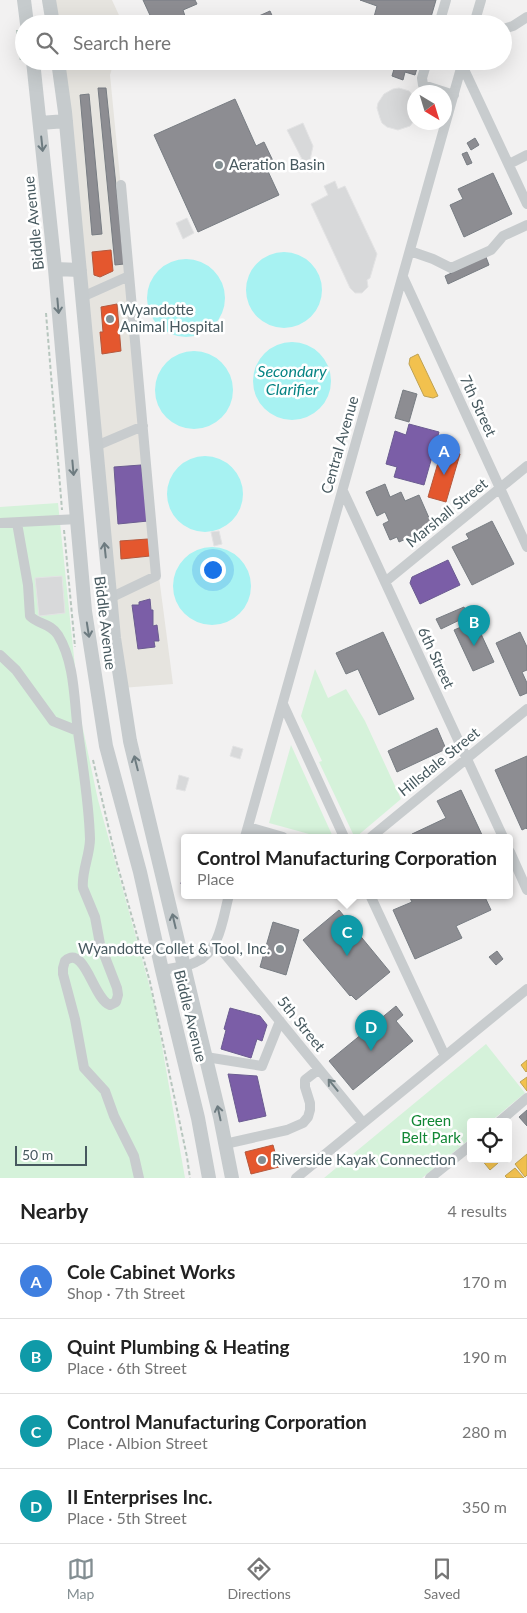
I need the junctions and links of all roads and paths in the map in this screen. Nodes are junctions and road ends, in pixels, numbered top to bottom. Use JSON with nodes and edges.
{"nodes":[{"id":1,"x":24,"y":0,"type":"edge"},
{"id":2,"x":48,"y":0,"type":"edge"},
{"id":3,"x":446,"y":0,"type":"edge"},
{"id":4,"x":481,"y":0,"type":"edge"},
{"id":5,"x":26,"y":15,"type":"edge"},
{"id":6,"x":51,"y":15,"type":"edge"},
{"id":7,"x":442,"y":15,"type":"edge"},
{"id":8,"x":477,"y":15,"type":"edge"},
{"id":9,"x":527,"y":17,"type":"edge"},
{"id":10,"x":512,"y":26,"type":"edge"},
{"id":11,"x":34,"y":70,"type":"edge"},
{"id":12,"x":59,"y":70,"type":"edge"},
{"id":13,"x":424,"y":70,"type":"edge"},
{"id":14,"x":461,"y":70,"type":"edge"},
{"id":15,"x":466,"y":70,"type":"edge"},
{"id":16,"x":454,"y":95,"type":"junction"},
{"id":17,"x":66,"y":121,"type":"junction"},
{"id":18,"x":40,"y":123,"type":"junction"},
{"id":19,"x":527,"y":155,"type":"edge"},
{"id":20,"x":508,"y":164,"type":"junction"},
{"id":21,"x":121,"y":185,"type":"dead end"},
{"id":22,"x":527,"y":204,"type":"edge"},
{"id":23,"x":527,"y":225,"type":"edge"},
{"id":24,"x":410,"y":251,"type":"junction"},
{"id":25,"x":55,"y":269,"type":"junction"},
{"id":26,"x":80,"y":270,"type":"junction"},
{"id":27,"x":129,"y":276,"type":"junction"},
{"id":28,"x":403,"y":277,"type":"junction"},
{"id":29,"x":82,"y":297,"type":"junction"},
{"id":30,"x":143,"y":426,"type":"junction"},
{"id":31,"x":96,"y":446,"type":"junction"},
{"id":32,"x":527,"y":466,"type":"edge"},
{"id":33,"x":500,"y":489,"type":"junction"},
{"id":34,"x":343,"y":491,"type":"junction"},
{"id":35,"x":102,"y":516,"type":"junction"},
{"id":36,"x":78,"y":519,"type":"junction"},
{"id":37,"x":0,"y":523,"type":"edge"},
{"id":38,"x":17,"y":523,"type":"junction"},
{"id":39,"x":527,"y":547,"type":"edge"},
{"id":40,"x":385,"y":582,"type":"junction"},
{"id":41,"x":110,"y":598,"type":"junction"},
{"id":42,"x":0,"y":655,"type":"edge"},
{"id":43,"x":283,"y":704,"type":"junction"},
{"id":44,"x":527,"y":709,"type":"edge"},
{"id":45,"x":76,"y":730,"type":"junction"},
{"id":46,"x":130,"y":741,"type":"junction"},
{"id":47,"x":106,"y":746,"type":"junction"},
{"id":48,"x":466,"y":759,"type":"junction"},
{"id":49,"x":247,"y":832,"type":"edge"},
{"id":50,"x":261,"y":834,"type":"edge"},
{"id":51,"x":343,"y":834,"type":"edge"},
{"id":52,"x":375,"y":834,"type":"edge"},
{"id":53,"x":502,"y":834,"type":"edge"},
{"id":54,"x":513,"y":859,"type":"edge"},
{"id":55,"x":527,"y":890,"type":"edge"},
{"id":56,"x":228,"y":899,"type":"edge"},
{"id":57,"x":372,"y":899,"type":"edge"},
{"id":58,"x":216,"y":943,"type":"junction"},
{"id":59,"x":184,"y":966,"type":"junction"},
{"id":60,"x":162,"y":970,"type":"junction"},
{"id":61,"x":527,"y":989,"type":"edge"},
{"id":62,"x":280,"y":1021,"type":"junction"},
{"id":63,"x":445,"y":1056,"type":"junction"},
{"id":64,"x":206,"y":1057,"type":"junction"},
{"id":65,"x":319,"y":1069,"type":"junction"},
{"id":66,"x":527,"y":1098,"type":"edge"},
{"id":67,"x":503,"y":1118,"type":"edge"},
{"id":68,"x":364,"y":1123,"type":"junction"},
{"id":69,"x":225,"y":1144,"type":"junction"},
{"id":70,"x":467,"y":1148,"type":"edge"},
{"id":71,"x":139,"y":1178,"type":"edge"},
{"id":72,"x":209,"y":1178,"type":"edge"},
{"id":73,"x":232,"y":1178,"type":"edge"},
{"id":74,"x":296,"y":1178,"type":"edge"},
{"id":75,"x":430,"y":1178,"type":"edge"}],
"edges":[{"from":1,"to":5,"type":"main road"},
{"from":2,"to":6,"type":"main road"},
{"from":3,"to":7,"type":"street"},
{"from":4,"to":8,"type":"street"},
{"from":9,"to":10,"type":"street"},
{"from":11,"to":18,"type":"main road","name":"Biddle Avenue"},
{"from":12,"to":17,"type":"main road","name":"Biddle Avenue"},
{"from":13,"to":16,"type":"street"},
{"from":14,"to":16,"type":"street","name":"Central Avenue"},
{"from":15,"to":20,"type":"street"},
{"from":16,"to":24,"type":"street","name":"Central Avenue"},
{"from":17,"to":18,"type":"main road"},
{"from":17,"to":26,"type":"main road","name":"Biddle Avenue"},
{"from":18,"to":25,"type":"main road","name":"Biddle Avenue","one_way":true},
{"from":19,"to":20,"type":"street"},
{"from":20,"to":22,"type":"street"},
{"from":21,"to":27,"type":"street"},
{"from":23,"to":24,"type":"street"},
{"from":24,"to":28,"type":"street","name":"Central Avenue"},
{"from":25,"to":26,"type":"main road"},
{"from":25,"to":36,"type":"main road","name":"Biddle Avenue","one_way":true},
{"from":26,"to":29,"type":"main road","name":"Biddle Avenue"},
{"from":27,"to":29,"type":"street"},
{"from":27,"to":30,"type":"street"},
{"from":28,"to":33,"type":"street","name":"7th Street"},
{"from":28,"to":34,"type":"street","name":"Central Avenue"},
{"from":29,"to":31,"type":"main road","name":"Biddle Avenue"},
{"from":30,"to":31,"type":"street"},
{"from":30,"to":41,"type":"street"},
{"from":31,"to":35,"type":"main road","name":"Biddle Avenue"},
{"from":32,"to":33,"type":"street","name":"Marshall Street"},
{"from":33,"to":39,"type":"street","name":"7th Street"},
{"from":33,"to":40,"type":"street","name":"Marshall Street"},
{"from":34,"to":40,"type":"street","name":"6th Street"},
{"from":34,"to":43,"type":"street","name":"Central Avenue"},
{"from":35,"to":36,"type":"main road"},
{"from":41,"to":35,"type":"main road","name":"Biddle Avenue","one_way":true},
{"from":36,"to":38,"type":"street"},
{"from":36,"to":47,"type":"main road","name":"Biddle Avenue","one_way":true},
{"from":37,"to":38,"type":"street"},
{"from":38,"to":45,"type":"street"},
{"from":40,"to":48,"type":"street","name":"6th Street"},
{"from":41,"to":46,"type":"main road","name":"Biddle Avenue"},
{"from":42,"to":45,"type":"street"},
{"from":43,"to":49,"type":"street","name":"Central Avenue"},
{"from":43,"to":51,"type":"street"},
{"from":44,"to":48,"type":"street","name":"Hillsdale Street"},
{"from":45,"to":71,"type":"street"},
{"from":46,"to":47,"type":"main road"},
{"from":59,"to":46,"type":"main road","name":"Biddle Avenue","one_way":true},
{"from":47,"to":60,"type":"main road","name":"Biddle Avenue"},
{"from":48,"to":52,"type":"street","name":"Hillsdale Street"},
{"from":48,"to":53,"type":"street","name":"6th Street"},
{"from":49,"to":50,"type":"street"},
{"from":54,"to":55,"type":"street"},
{"from":56,"to":58,"type":"street"},
{"from":57,"to":63,"type":"street"},
{"from":58,"to":59,"type":"street"},
{"from":58,"to":62,"type":"street","name":"5th Street"},
{"from":59,"to":60,"type":"street"},
{"from":59,"to":64,"type":"main road","name":"Biddle Avenue"},
{"from":60,"to":72,"type":"main road","name":"Biddle Avenue"},
{"from":61,"to":63,"type":"street"},
{"from":62,"to":64,"type":"street"},
{"from":62,"to":65,"type":"street","name":"5th Street"},
{"from":63,"to":68,"type":"street"},
{"from":69,"to":64,"type":"main road","name":"Biddle Avenue","one_way":true},
{"from":68,"to":65,"type":"street","name":"5th Street","one_way":true},
{"from":65,"to":69,"type":"street"},
{"from":66,"to":67,"type":"street"},
{"from":68,"to":74,"type":"street"},
{"from":69,"to":73,"type":"main road","name":"Biddle Avenue"},
{"from":70,"to":75,"type":"street"}]}
